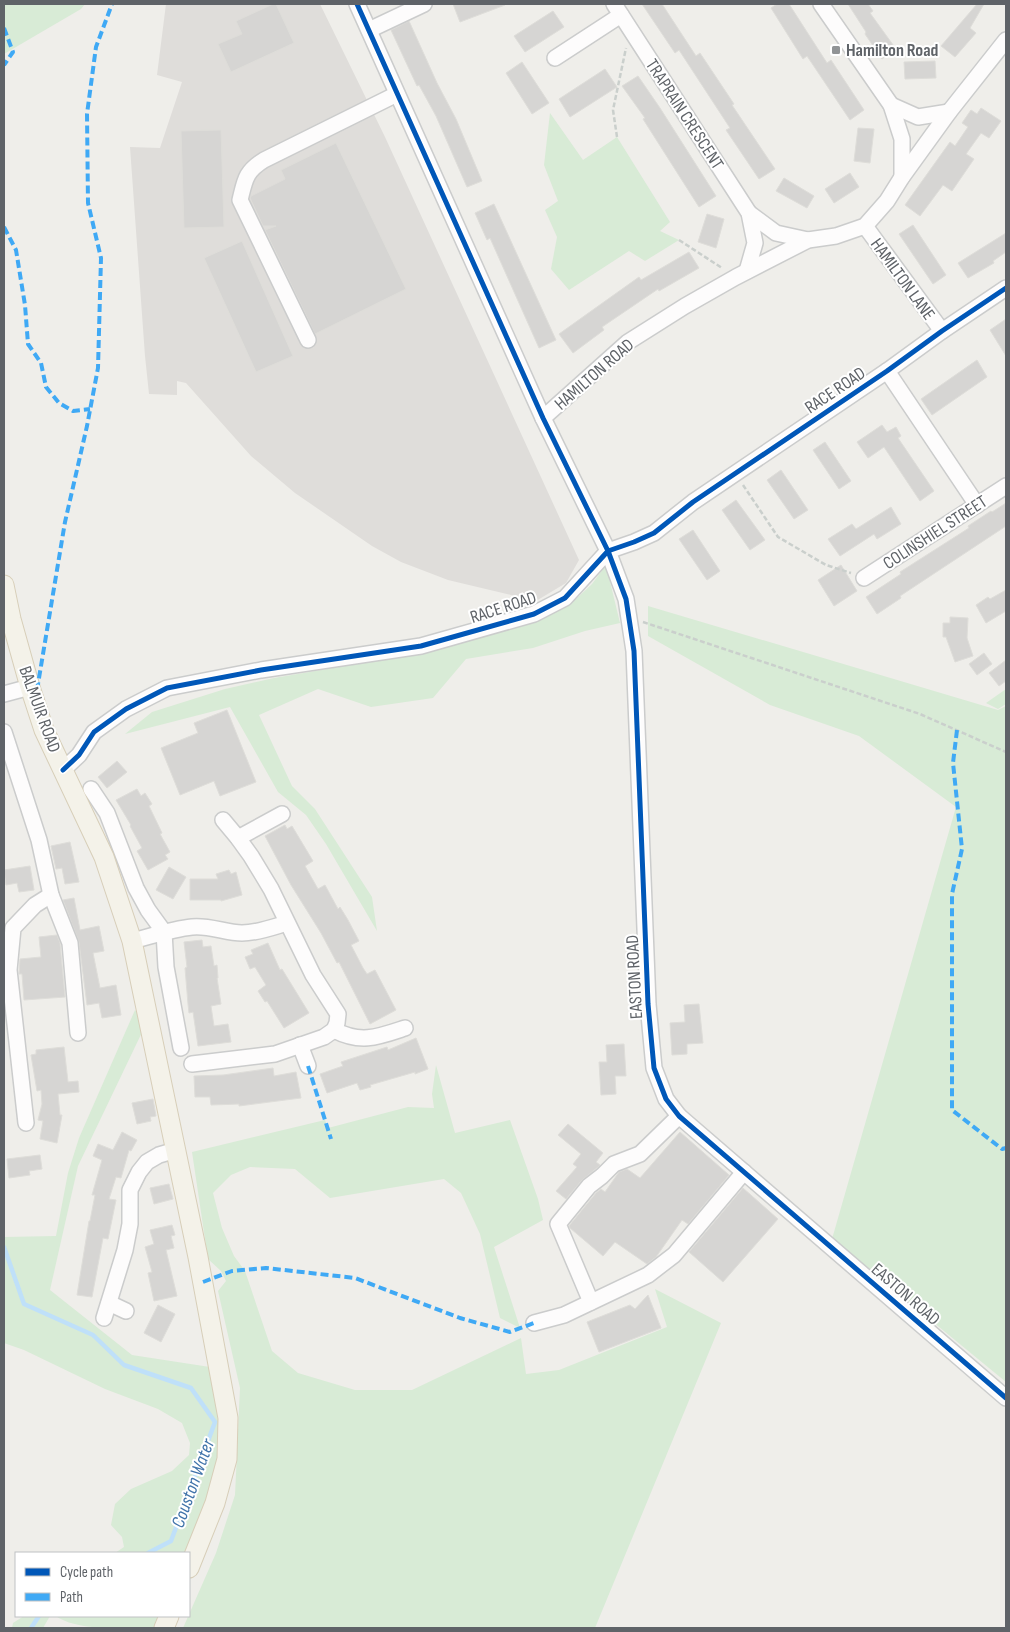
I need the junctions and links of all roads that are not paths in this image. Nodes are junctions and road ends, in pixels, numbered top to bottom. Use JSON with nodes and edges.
{"nodes":[{"id":1,"x":357,"y":4,"type":"edge"},
{"id":2,"x":424,"y":4,"type":"edge"},
{"id":3,"x":821,"y":4,"type":"edge"},
{"id":4,"x":618,"y":9,"type":"edge"},
{"id":5,"x":369,"y":30,"type":"junction"},
{"id":6,"x":1006,"y":40,"type":"edge"},
{"id":7,"x":555,"y":58,"type":"dead end"},
{"id":8,"x":397,"y":94,"type":"junction"},
{"id":9,"x":891,"y":105,"type":"junction"},
{"id":10,"x":949,"y":112,"type":"junction"},
{"id":11,"x":902,"y":177,"type":"junction"},
{"id":12,"x":748,"y":213,"type":"junction"},
{"id":13,"x":864,"y":226,"type":"junction"},
{"id":14,"x":808,"y":240,"type":"junction"},
{"id":15,"x":742,"y":274,"type":"junction"},
{"id":16,"x":1006,"y":288,"type":"edge"},
{"id":17,"x":942,"y":331,"type":"junction"},
{"id":18,"x":308,"y":340,"type":"dead end"},
{"id":19,"x":887,"y":372,"type":"junction"},
{"id":20,"x":543,"y":418,"type":"junction"},
{"id":21,"x":1006,"y":486,"type":"edge"},
{"id":22,"x":976,"y":505,"type":"junction"},
{"id":23,"x":608,"y":551,"type":"junction"},
{"id":24,"x":864,"y":578,"type":"road end"},
{"id":25,"x":4,"y":585,"type":"edge"},
{"id":26,"x":30,"y":688,"type":"junction"},
{"id":27,"x":4,"y":694,"type":"edge"},
{"id":28,"x":4,"y":732,"type":"edge"},
{"id":29,"x":63,"y":770,"type":"junction"},
{"id":30,"x":91,"y":789,"type":"dead end"},
{"id":31,"x":282,"y":814,"type":"dead end"},
{"id":32,"x":223,"y":820,"type":"dead end"},
{"id":33,"x":238,"y":838,"type":"junction"},
{"id":34,"x":51,"y":895,"type":"junction"},
{"id":35,"x":287,"y":922,"type":"junction"},
{"id":36,"x":164,"y":932,"type":"junction"},
{"id":37,"x":132,"y":941,"type":"junction"},
{"id":38,"x":405,"y":1028,"type":"dead end"},
{"id":39,"x":334,"y":1030,"type":"junction"},
{"id":40,"x":78,"y":1033,"type":"dead end"},
{"id":41,"x":300,"y":1045,"type":"junction"},
{"id":42,"x":181,"y":1048,"type":"dead end"},
{"id":43,"x":192,"y":1064,"type":"dead end"},
{"id":44,"x":308,"y":1066,"type":"dead end"},
{"id":45,"x":679,"y":1116,"type":"junction"},
{"id":46,"x":26,"y":1123,"type":"dead end"},
{"id":47,"x":176,"y":1150,"type":"junction"},
{"id":48,"x":744,"y":1172,"type":"junction"},
{"id":49,"x":591,"y":1302,"type":"junction"},
{"id":50,"x":109,"y":1303,"type":"junction"},
{"id":51,"x":126,"y":1310,"type":"dead end"},
{"id":52,"x":104,"y":1318,"type":"dead end"},
{"id":53,"x":534,"y":1323,"type":"dead end"},
{"id":54,"x":1006,"y":1398,"type":"edge"},
{"id":55,"x":190,"y":1566,"type":"edge"}],
"edges":[{"from":1,"to":5,"type":"street","name":"EASTON ROAD"},
{"from":2,"to":5,"type":"street"},
{"from":3,"to":9,"type":"street"},
{"from":4,"to":7,"type":"street","name":"TRAPRAIN CRESCENT"},
{"from":4,"to":12,"type":"street","name":"TRAPRAIN CRESCENT"},
{"from":5,"to":8,"type":"street","name":"EASTON ROAD"},
{"from":6,"to":10,"type":"street","name":"HAMILTON ROAD"},
{"from":8,"to":18,"type":"street"},
{"from":8,"to":20,"type":"street","name":"EASTON ROAD"},
{"from":9,"to":10,"type":"street"},
{"from":9,"to":11,"type":"street"},
{"from":10,"to":11,"type":"street","name":"HAMILTON ROAD"},
{"from":11,"to":13,"type":"street","name":"HAMILTON ROAD"},
{"from":12,"to":14,"type":"street","name":"TRAPRAIN CRESCENT"},
{"from":12,"to":15,"type":"street","name":"TRAPRAIN CRESCENT"},
{"from":13,"to":14,"type":"street","name":"HAMILTON ROAD"},
{"from":13,"to":17,"type":"street","name":"HAMILTON LANE"},
{"from":14,"to":15,"type":"street","name":"HAMILTON ROAD"},
{"from":15,"to":20,"type":"street","name":"HAMILTON ROAD"},
{"from":16,"to":17,"type":"street","name":"RACE ROAD"},
{"from":17,"to":19,"type":"street","name":"RACE ROAD"},
{"from":19,"to":22,"type":"street"},
{"from":19,"to":23,"type":"street","name":"RACE ROAD"},
{"from":20,"to":23,"type":"street","name":"EASTON ROAD"},
{"from":21,"to":22,"type":"street","name":"COLINSHIEL STREET"},
{"from":22,"to":24,"type":"street","name":"COLINSHIEL STREET"},
{"from":23,"to":29,"type":"street","name":"RACE ROAD"},
{"from":23,"to":45,"type":"street","name":"EASTON ROAD"},
{"from":25,"to":26,"type":"main road","name":"BALMUIR ROAD"},
{"from":26,"to":27,"type":"street"},
{"from":26,"to":29,"type":"main road","name":"BALMUIR ROAD"},
{"from":28,"to":34,"type":"street"},
{"from":29,"to":37,"type":"main road","name":"BALMUIR ROAD"},
{"from":30,"to":36,"type":"street"},
{"from":31,"to":33,"type":"street"},
{"from":32,"to":33,"type":"street"},
{"from":33,"to":35,"type":"street"},
{"from":34,"to":40,"type":"street"},
{"from":34,"to":46,"type":"street"},
{"from":35,"to":36,"type":"street"},
{"from":35,"to":39,"type":"street"},
{"from":36,"to":37,"type":"street"},
{"from":36,"to":42,"type":"street"},
{"from":37,"to":47,"type":"main road","name":"BALMUIR ROAD"},
{"from":38,"to":39,"type":"street"},
{"from":39,"to":41,"type":"street"},
{"from":41,"to":43,"type":"street"},
{"from":41,"to":44,"type":"street"},
{"from":45,"to":48,"type":"street","name":"EASTON ROAD"},
{"from":45,"to":49,"type":"street"},
{"from":47,"to":50,"type":"street"},
{"from":47,"to":55,"type":"main road","name":"BALMUIR ROAD"},
{"from":48,"to":49,"type":"street"},
{"from":48,"to":54,"type":"street","name":"EASTON ROAD"},
{"from":49,"to":53,"type":"street"},
{"from":50,"to":51,"type":"street"},
{"from":50,"to":52,"type":"street"}]}
